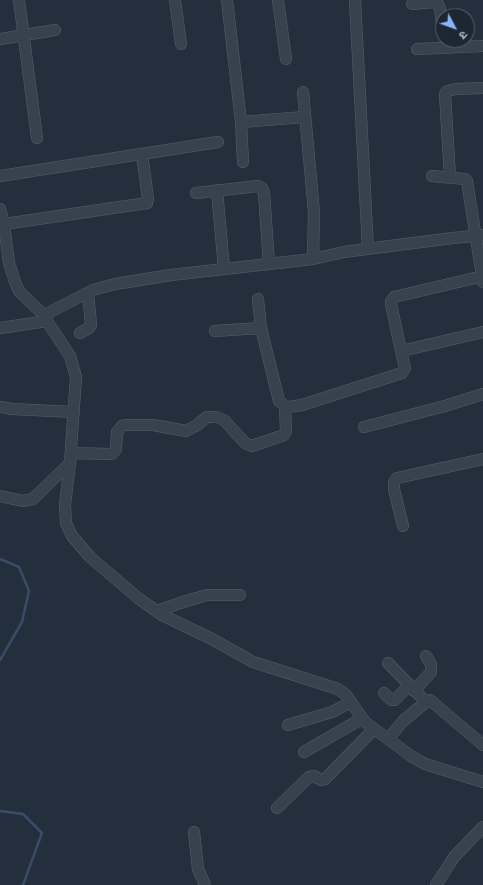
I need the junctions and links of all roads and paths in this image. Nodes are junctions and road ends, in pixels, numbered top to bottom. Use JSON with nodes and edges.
{"nodes":[{"id":1,"x":19,"y":0,"type":"edge"},
{"id":2,"x":175,"y":0,"type":"edge"},
{"id":3,"x":227,"y":0,"type":"edge"},
{"id":4,"x":278,"y":0,"type":"edge"},
{"id":5,"x":355,"y":0,"type":"edge"},
{"id":6,"x":448,"y":0,"type":"edge"},
{"id":7,"x":435,"y":2,"type":"junction"},
{"id":8,"x":412,"y":4,"type":"dead end"},
{"id":9,"x":440,"y":8,"type":"edge"},
{"id":10,"x":55,"y":30,"type":"dead end"},
{"id":11,"x":24,"y":36,"type":"junction"},
{"id":12,"x":0,"y":39,"type":"edge"},
{"id":13,"x":181,"y":44,"type":"dead end"},
{"id":14,"x":435,"y":46,"type":"edge"},
{"id":15,"x":417,"y":49,"type":"dead end"},
{"id":16,"x":286,"y":58,"type":"dead end"},
{"id":17,"x":483,"y":88,"type":"edge"},
{"id":18,"x":303,"y":92,"type":"dead end"},
{"id":19,"x":305,"y":118,"type":"junction"},
{"id":20,"x":240,"y":122,"type":"junction"},
{"id":21,"x":37,"y":138,"type":"dead end"},
{"id":22,"x":218,"y":142,"type":"dead end"},
{"id":23,"x":142,"y":154,"type":"junction"},
{"id":24,"x":243,"y":162,"type":"dead end"},
{"id":25,"x":0,"y":176,"type":"edge"},
{"id":26,"x":432,"y":176,"type":"dead end"},
{"id":27,"x":450,"y":177,"type":"junction"},
{"id":28,"x":217,"y":190,"type":"junction"},
{"id":29,"x":196,"y":193,"type":"dead end"},
{"id":30,"x":0,"y":209,"type":"edge"},
{"id":31,"x":4,"y":224,"type":"junction"},
{"id":32,"x":480,"y":236,"type":"edge"},
{"id":33,"x":368,"y":249,"type":"junction"},
{"id":34,"x":313,"y":259,"type":"junction"},
{"id":35,"x":269,"y":264,"type":"junction"},
{"id":36,"x":224,"y":268,"type":"junction"},
{"id":37,"x":483,"y":276,"type":"edge"},
{"id":38,"x":483,"y":283,"type":"edge"},
{"id":39,"x":88,"y":293,"type":"junction"},
{"id":40,"x":258,"y":299,"type":"dead end"},
{"id":41,"x":46,"y":319,"type":"junction"},
{"id":42,"x":0,"y":328,"type":"edge"},
{"id":43,"x":261,"y":328,"type":"junction"},
{"id":44,"x":215,"y":331,"type":"dead end"},
{"id":45,"x":483,"y":332,"type":"edge"},
{"id":46,"x":80,"y":333,"type":"dead end"},
{"id":47,"x":401,"y":352,"type":"junction"},
{"id":48,"x":483,"y":394,"type":"edge"},
{"id":49,"x":285,"y":406,"type":"junction"},
{"id":50,"x":0,"y":407,"type":"edge"},
{"id":51,"x":74,"y":412,"type":"junction"},
{"id":52,"x":364,"y":427,"type":"dead end"},
{"id":53,"x":70,"y":458,"type":"junction"},
{"id":54,"x":483,"y":459,"type":"edge"},
{"id":55,"x":0,"y":496,"type":"edge"},
{"id":56,"x":403,"y":526,"type":"dead end"},
{"id":57,"x":240,"y":595,"type":"dead end"},
{"id":58,"x":157,"y":611,"type":"junction"},
{"id":59,"x":426,"y":656,"type":"dead end"},
{"id":60,"x":388,"y":663,"type":"dead end"},
{"id":61,"x":412,"y":688,"type":"junction"},
{"id":62,"x":384,"y":694,"type":"dead end"},
{"id":63,"x":351,"y":702,"type":"junction"},
{"id":64,"x":426,"y":702,"type":"junction"},
{"id":65,"x":361,"y":719,"type":"junction"},
{"id":66,"x":288,"y":725,"type":"dead end"},
{"id":67,"x":374,"y":729,"type":"junction"},
{"id":68,"x":388,"y":739,"type":"junction"},
{"id":69,"x":483,"y":745,"type":"edge"},
{"id":70,"x":304,"y":752,"type":"dead end"},
{"id":71,"x":483,"y":782,"type":"edge"},
{"id":72,"x":277,"y":808,"type":"dead end"},
{"id":73,"x":483,"y":827,"type":"edge"},
{"id":74,"x":194,"y":832,"type":"dead end"},
{"id":75,"x":205,"y":885,"type":"edge"},
{"id":76,"x":436,"y":885,"type":"edge"}],
"edges":[{"from":1,"to":11,"type":"street"},
{"from":2,"to":13,"type":"street"},
{"from":3,"to":20,"type":"street"},
{"from":4,"to":16,"type":"street"},
{"from":5,"to":33,"type":"street"},
{"from":6,"to":7,"type":"street"},
{"from":7,"to":8,"type":"street"},
{"from":7,"to":9,"type":"street"},
{"from":10,"to":11,"type":"street"},
{"from":11,"to":12,"type":"street"},
{"from":11,"to":21,"type":"street"},
{"from":14,"to":15,"type":"street"},
{"from":17,"to":27,"type":"street"},
{"from":18,"to":19,"type":"street"},
{"from":19,"to":20,"type":"street"},
{"from":19,"to":34,"type":"street"},
{"from":20,"to":24,"type":"street"},
{"from":22,"to":23,"type":"street"},
{"from":23,"to":25,"type":"street"},
{"from":23,"to":31,"type":"street"},
{"from":26,"to":27,"type":"street"},
{"from":27,"to":32,"type":"street"},
{"from":28,"to":29,"type":"street"},
{"from":28,"to":35,"type":"street"},
{"from":28,"to":36,"type":"street"},
{"from":30,"to":31,"type":"street"},
{"from":31,"to":41,"type":"street"},
{"from":32,"to":33,"type":"street"},
{"from":32,"to":37,"type":"street"},
{"from":33,"to":34,"type":"street"},
{"from":34,"to":35,"type":"street"},
{"from":35,"to":36,"type":"street"},
{"from":36,"to":39,"type":"street"},
{"from":37,"to":38,"type":"street"},
{"from":37,"to":47,"type":"street"},
{"from":39,"to":41,"type":"street"},
{"from":39,"to":46,"type":"street"},
{"from":40,"to":43,"type":"street"},
{"from":41,"to":42,"type":"street"},
{"from":41,"to":51,"type":"street"},
{"from":43,"to":44,"type":"street"},
{"from":43,"to":49,"type":"street"},
{"from":45,"to":47,"type":"street"},
{"from":47,"to":49,"type":"street"},
{"from":48,"to":52,"type":"street"},
{"from":49,"to":53,"type":"street"},
{"from":50,"to":51,"type":"street"},
{"from":51,"to":53,"type":"street"},
{"from":53,"to":55,"type":"street"},
{"from":53,"to":58,"type":"street"},
{"from":54,"to":56,"type":"street"},
{"from":57,"to":58,"type":"street"},
{"from":58,"to":63,"type":"street"},
{"from":59,"to":61,"type":"street"},
{"from":60,"to":61,"type":"street"},
{"from":61,"to":62,"type":"street"},
{"from":61,"to":64,"type":"street"},
{"from":63,"to":65,"type":"street"},
{"from":63,"to":66,"type":"street"},
{"from":64,"to":68,"type":"street"},
{"from":64,"to":69,"type":"street"},
{"from":65,"to":67,"type":"street"},
{"from":65,"to":70,"type":"street"},
{"from":67,"to":68,"type":"street"},
{"from":67,"to":72,"type":"street"},
{"from":68,"to":71,"type":"street"},
{"from":73,"to":76,"type":"street"},
{"from":74,"to":75,"type":"street"}]}
